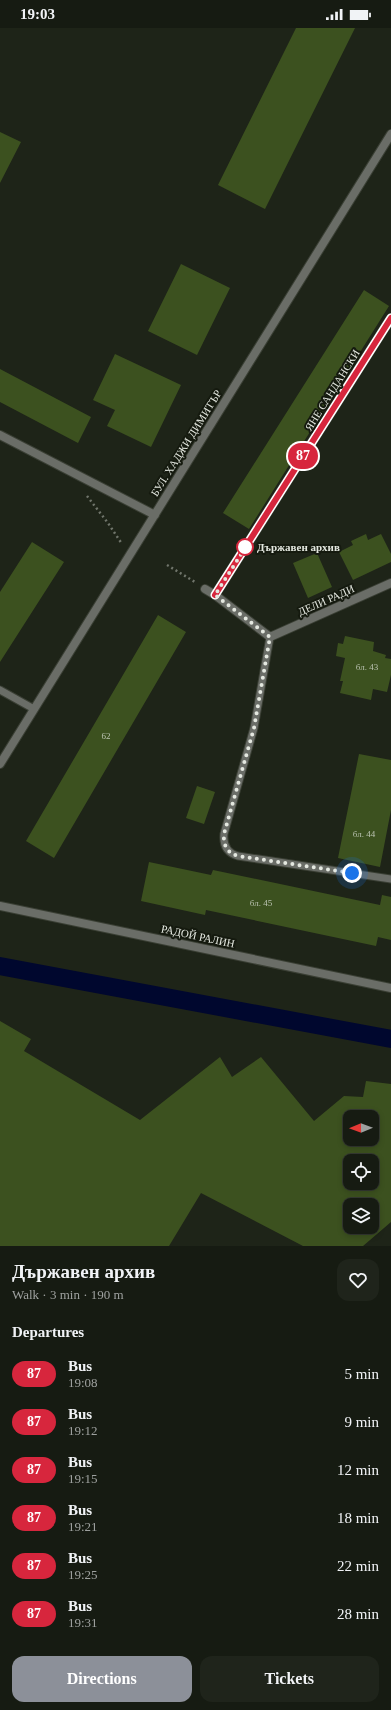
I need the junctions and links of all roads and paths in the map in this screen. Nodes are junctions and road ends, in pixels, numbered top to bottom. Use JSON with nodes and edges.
{"nodes":[{"id":1,"x":391,"y":134,"type":"edge"},
{"id":2,"x":391,"y":318,"type":"edge"},
{"id":3,"x":0,"y":435,"type":"edge"},
{"id":4,"x":82,"y":493,"type":"dead end"},
{"id":5,"x":155,"y":515,"type":"junction"},
{"id":6,"x":123,"y":546,"type":"dead end"},
{"id":7,"x":167,"y":565,"type":"dead end"},
{"id":8,"x":391,"y":583,"type":"edge"},
{"id":9,"x":205,"y":589,"type":"joint"},
{"id":10,"x":215,"y":595,"type":"junction"},
{"id":11,"x":270,"y":637,"type":"junction"},
{"id":12,"x":0,"y":690,"type":"edge"},
{"id":13,"x":34,"y":710,"type":"junction"},
{"id":14,"x":0,"y":764,"type":"edge"},
{"id":15,"x":391,"y":879,"type":"edge"},
{"id":16,"x":0,"y":906,"type":"edge"},
{"id":17,"x":391,"y":988,"type":"edge"}],
"edges":[{"from":1,"to":5,"type":"street","name":"БУЛ. ХАДЖИ ДИМИТЪР"},
{"from":2,"to":10,"type":"street","name":"ЯНЕ САНДАНСКИ"},
{"from":3,"to":5,"type":"street"},
{"from":4,"to":6,"type":"path"},
{"from":5,"to":13,"type":"street","name":"БУЛ. ХАДЖИ ДИМИТЪР"},
{"from":7,"to":9,"type":"path"},
{"from":8,"to":11,"type":"street","name":"ДЕЛИ РАДИ"},
{"from":9,"to":10,"type":"street"},
{"from":10,"to":11,"type":"street"},
{"from":11,"to":15,"type":"lane"},
{"from":12,"to":13,"type":"lane"},
{"from":13,"to":14,"type":"street","name":"БУЛ. ХАДЖИ ДИМИТЪР"},
{"from":16,"to":17,"type":"street","name":"РАДОЙ РАЛИН"}]}
